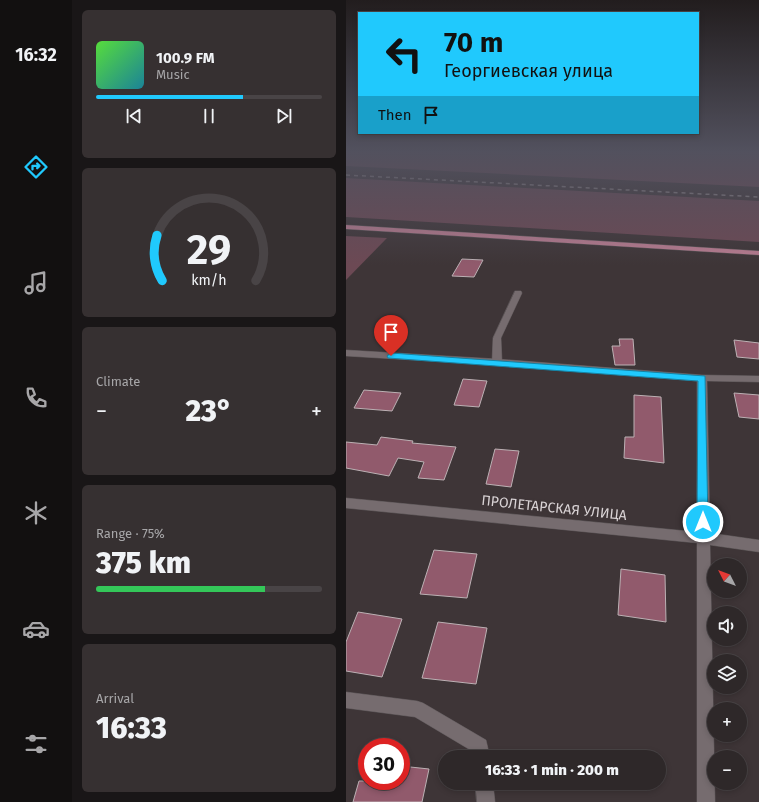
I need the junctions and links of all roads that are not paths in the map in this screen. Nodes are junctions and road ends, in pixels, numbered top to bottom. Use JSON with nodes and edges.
{"nodes":[{"id":1,"x":346,"y":227,"type":"edge"},
{"id":2,"x":759,"y":253,"type":"edge"},
{"id":3,"x":518,"y":293,"type":"dead end"},
{"id":4,"x":346,"y":353,"type":"edge"},
{"id":5,"x":497,"y":362,"type":"junction"},
{"id":6,"x":702,"y":378,"type":"junction"},
{"id":7,"x":759,"y":379,"type":"edge"},
{"id":8,"x":346,"y":503,"type":"edge"},
{"id":9,"x":703,"y":538,"type":"junction"},
{"id":10,"x":759,"y":546,"type":"edge"},
{"id":11,"x":346,"y":700,"type":"edge"},
{"id":12,"x":480,"y":750,"type":"edge"},
{"id":13,"x":485,"y":790,"type":"edge"},
{"id":14,"x":486,"y":802,"type":"edge"},
{"id":15,"x":706,"y":802,"type":"edge"}],
"edges":[{"from":1,"to":2,"type":"main road"},
{"from":3,"to":5,"type":"street"},
{"from":4,"to":5,"type":"street"},
{"from":5,"to":6,"type":"street"},
{"from":6,"to":7,"type":"street"},
{"from":6,"to":9,"type":"street"},
{"from":8,"to":9,"type":"street","name":"ПРОЛЕТАРСКАЯ УЛИЦА"},
{"from":9,"to":10,"type":"street","name":"ПРОЛЕТАРСКАЯ УЛИЦА"},
{"from":9,"to":15,"type":"street"},
{"from":11,"to":12,"type":"street"},
{"from":13,"to":14,"type":"street"}]}
